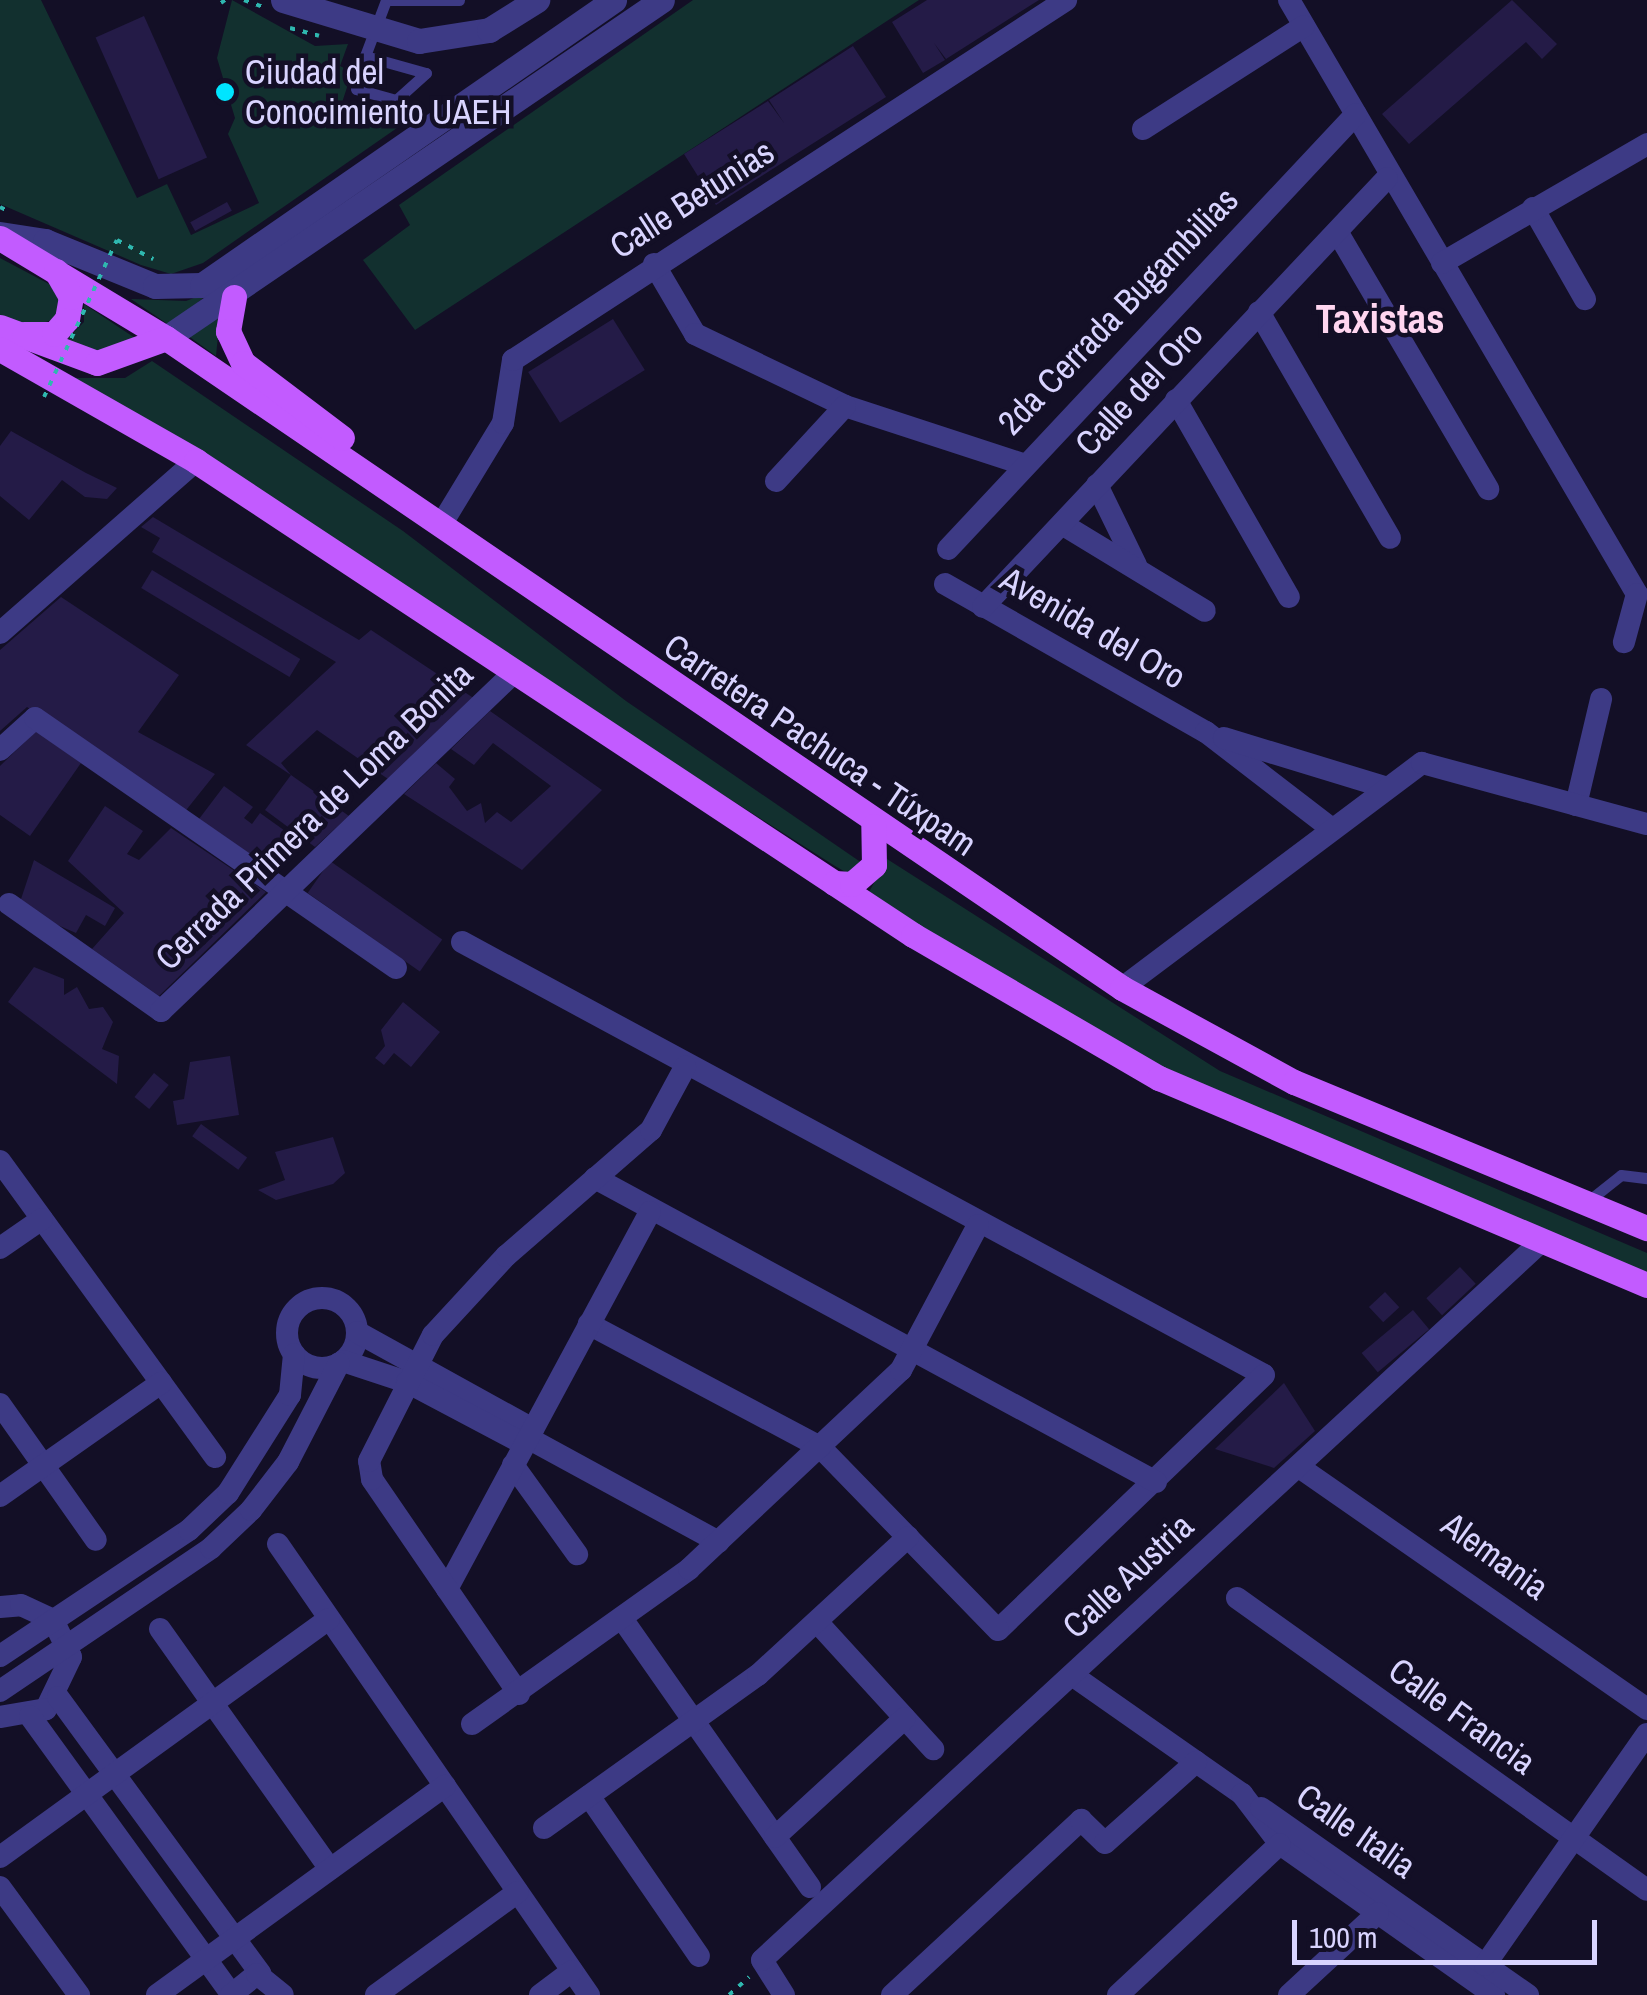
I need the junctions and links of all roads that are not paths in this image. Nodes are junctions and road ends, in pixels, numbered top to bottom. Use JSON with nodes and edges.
{"nodes":[{"id":1,"x":283,"y":0,"type":"edge"},
{"id":2,"x":386,"y":0,"type":"edge"},
{"id":3,"x":459,"y":0,"type":"edge"},
{"id":4,"x":537,"y":0,"type":"edge"},
{"id":5,"x":614,"y":0,"type":"edge"},
{"id":6,"x":662,"y":0,"type":"edge"},
{"id":7,"x":1066,"y":0,"type":"edge"},
{"id":8,"x":1289,"y":0,"type":"edge"},
{"id":9,"x":1304,"y":26,"type":"junction"},
{"id":10,"x":370,"y":44,"type":"junction"},
{"id":11,"x":1356,"y":114,"type":"junction"},
{"id":12,"x":1143,"y":129,"type":"dead end"},
{"id":13,"x":1647,"y":144,"type":"edge"},
{"id":14,"x":1387,"y":178,"type":"junction"},
{"id":15,"x":1402,"y":202,"type":"junction"},
{"id":16,"x":1533,"y":208,"type":"junction"},
{"id":17,"x":1343,"y":228,"type":"junction"},
{"id":18,"x":0,"y":236,"type":"edge"},
{"id":19,"x":1442,"y":263,"type":"junction"},
{"id":20,"x":654,"y":264,"type":"junction"},
{"id":21,"x":53,"y":268,"type":"junction"},
{"id":22,"x":227,"y":286,"type":"junction"},
{"id":23,"x":1585,"y":298,"type":"dead end"},
{"id":24,"x":1260,"y":312,"type":"junction"},
{"id":25,"x":0,"y":327,"type":"edge"},
{"id":26,"x":166,"y":338,"type":"junction"},
{"id":27,"x":0,"y":349,"type":"edge"},
{"id":28,"x":1176,"y":400,"type":"junction"},
{"id":29,"x":845,"y":406,"type":"junction"},
{"id":30,"x":196,"y":462,"type":"junction"},
{"id":31,"x":1025,"y":465,"type":"junction"},
{"id":32,"x":776,"y":481,"type":"dead end"},
{"id":33,"x":1097,"y":486,"type":"junction"},
{"id":34,"x":1488,"y":489,"type":"dead end"},
{"id":35,"x":397,"y":495,"type":"junction"},
{"id":36,"x":1062,"y":524,"type":"junction"},
{"id":37,"x":441,"y":525,"type":"junction"},
{"id":38,"x":1390,"y":538,"type":"dead end"},
{"id":39,"x":948,"y":549,"type":"dead end"},
{"id":40,"x":1136,"y":565,"type":"junction"},
{"id":41,"x":945,"y":584,"type":"dead end"},
{"id":42,"x":1289,"y":597,"type":"dead end"},
{"id":43,"x":983,"y":606,"type":"junction"},
{"id":44,"x":1205,"y":610,"type":"dead end"},
{"id":45,"x":0,"y":633,"type":"edge"},
{"id":46,"x":1624,"y":642,"type":"dead end"},
{"id":47,"x":515,"y":671,"type":"junction"},
{"id":48,"x":1601,"y":699,"type":"dead end"},
{"id":49,"x":1206,"y":732,"type":"junction"},
{"id":50,"x":0,"y":750,"type":"edge"},
{"id":51,"x":1384,"y":788,"type":"junction"},
{"id":52,"x":1576,"y":805,"type":"junction"},
{"id":53,"x":1647,"y":824,"type":"edge"},
{"id":54,"x":873,"y":826,"type":"junction"},
{"id":55,"x":1332,"y":829,"type":"junction"},
{"id":56,"x":834,"y":883,"type":"junction"},
{"id":57,"x":284,"y":891,"type":"junction"},
{"id":58,"x":9,"y":904,"type":"dead end"},
{"id":59,"x":462,"y":942,"type":"dead end"},
{"id":60,"x":396,"y":968,"type":"dead end"},
{"id":61,"x":1122,"y":988,"type":"junction"},
{"id":62,"x":686,"y":1067,"type":"junction"},
{"id":63,"x":0,"y":1161,"type":"edge"},
{"id":64,"x":596,"y":1178,"type":"junction"},
{"id":65,"x":1647,"y":1178,"type":"edge"},
{"id":66,"x":1586,"y":1203,"type":"junction"},
{"id":67,"x":650,"y":1212,"type":"junction"},
{"id":68,"x":42,"y":1219,"type":"junction"},
{"id":69,"x":978,"y":1225,"type":"junction"},
{"id":70,"x":1647,"y":1228,"type":"edge"},
{"id":71,"x":1541,"y":1242,"type":"junction"},
{"id":72,"x":0,"y":1248,"type":"edge"},
{"id":73,"x":1647,"y":1285,"type":"edge"},
{"id":74,"x":589,"y":1324,"type":"junction"},
{"id":75,"x":357,"y":1332,"type":"junction"},
{"id":76,"x":912,"y":1352,"type":"junction"},
{"id":77,"x":294,"y":1354,"type":"junction"},
{"id":78,"x":341,"y":1362,"type":"junction"},
{"id":79,"x":410,"y":1376,"type":"junction"},
{"id":80,"x":161,"y":1384,"type":"junction"},
{"id":81,"x":0,"y":1404,"type":"edge"},
{"id":82,"x":524,"y":1444,"type":"junction"},
{"id":83,"x":820,"y":1447,"type":"junction"},
{"id":84,"x":214,"y":1457,"type":"dead end"},
{"id":85,"x":44,"y":1466,"type":"junction"},
{"id":86,"x":1298,"y":1466,"type":"junction"},
{"id":87,"x":1156,"y":1482,"type":"junction"},
{"id":88,"x":0,"y":1496,"type":"edge"},
{"id":89,"x":908,"y":1537,"type":"junction"},
{"id":90,"x":96,"y":1540,"type":"dead end"},
{"id":91,"x":719,"y":1542,"type":"junction"},
{"id":92,"x":278,"y":1544,"type":"dead end"},
{"id":93,"x":576,"y":1554,"type":"dead end"},
{"id":94,"x":448,"y":1589,"type":"junction"},
{"id":95,"x":1238,"y":1598,"type":"dead end"},
{"id":96,"x":0,"y":1606,"type":"edge"},
{"id":97,"x":329,"y":1619,"type":"junction"},
{"id":98,"x":53,"y":1620,"type":"junction"},
{"id":99,"x":624,"y":1620,"type":"junction"},
{"id":100,"x":818,"y":1623,"type":"junction"},
{"id":101,"x":160,"y":1628,"type":"dead end"},
{"id":102,"x":68,"y":1646,"type":"junction"},
{"id":103,"x":0,"y":1656,"type":"edge"},
{"id":104,"x":1072,"y":1675,"type":"junction"},
{"id":105,"x":0,"y":1691,"type":"edge"},
{"id":106,"x":520,"y":1694,"type":"junction"},
{"id":107,"x":58,"y":1697,"type":"junction"},
{"id":108,"x":213,"y":1703,"type":"junction"},
{"id":109,"x":1647,"y":1709,"type":"edge"},
{"id":110,"x":30,"y":1716,"type":"junction"},
{"id":111,"x":0,"y":1717,"type":"edge"},
{"id":112,"x":905,"y":1718,"type":"junction"},
{"id":113,"x":695,"y":1721,"type":"junction"},
{"id":114,"x":472,"y":1724,"type":"dead end"},
{"id":115,"x":1647,"y":1734,"type":"edge"},
{"id":116,"x":933,"y":1749,"type":"dead end"},
{"id":117,"x":1196,"y":1762,"type":"junction"},
{"id":118,"x":114,"y":1774,"type":"junction"},
{"id":119,"x":445,"y":1786,"type":"junction"},
{"id":120,"x":1242,"y":1794,"type":"junction"},
{"id":121,"x":86,"y":1795,"type":"junction"},
{"id":122,"x":590,"y":1796,"type":"junction"},
{"id":123,"x":544,"y":1828,"type":"dead end"},
{"id":124,"x":776,"y":1837,"type":"junction"},
{"id":125,"x":1576,"y":1840,"type":"junction"},
{"id":126,"x":1280,"y":1844,"type":"junction"},
{"id":127,"x":0,"y":1857,"type":"edge"},
{"id":128,"x":330,"y":1869,"type":"junction"},
{"id":129,"x":0,"y":1887,"type":"edge"},
{"id":130,"x":810,"y":1887,"type":"dead end"},
{"id":131,"x":1647,"y":1890,"type":"edge"},
{"id":132,"x":518,"y":1892,"type":"junction"},
{"id":133,"x":1378,"y":1913,"type":"junction"},
{"id":134,"x":234,"y":1939,"type":"junction"},
{"id":135,"x":699,"y":1956,"type":"dead end"},
{"id":136,"x":206,"y":1960,"type":"junction"},
{"id":137,"x":572,"y":1971,"type":"junction"},
{"id":138,"x":261,"y":1974,"type":"junction"},
{"id":139,"x":1479,"y":1987,"type":"edge"},
{"id":140,"x":231,"y":1994,"type":"edge"},
{"id":141,"x":79,"y":1995,"type":"edge"},
{"id":142,"x":156,"y":1995,"type":"edge"},
{"id":143,"x":283,"y":1995,"type":"edge"},
{"id":144,"x":376,"y":1995,"type":"edge"},
{"id":145,"x":540,"y":1995,"type":"edge"},
{"id":146,"x":589,"y":1995,"type":"edge"},
{"id":147,"x":784,"y":1995,"type":"edge"},
{"id":148,"x":892,"y":1995,"type":"edge"},
{"id":149,"x":1118,"y":1995,"type":"edge"},
{"id":150,"x":1289,"y":1995,"type":"edge"},
{"id":151,"x":1528,"y":1995,"type":"edge"}],
"edges":[{"from":1,"to":10,"type":"street"},
{"from":2,"to":3,"type":"lane"},
{"from":2,"to":10,"type":"lane"},
{"from":4,"to":10,"type":"street"},
{"from":5,"to":22,"type":"street"},
{"from":6,"to":22,"type":"street"},
{"from":7,"to":20,"type":"street","name":"Calle Betunias"},
{"from":8,"to":9,"type":"street"},
{"from":9,"to":11,"type":"street"},
{"from":9,"to":12,"type":"street"},
{"from":10,"to":10,"type":"lane"},
{"from":11,"to":14,"type":"street"},
{"from":11,"to":31,"type":"street","name":"2da Cerrada Bugambilias"},
{"from":13,"to":16,"type":"street"},
{"from":14,"to":15,"type":"street"},
{"from":14,"to":17,"type":"street","name":"Calle del Oro"},
{"from":15,"to":17,"type":"street","name":"Calle del Oro"},
{"from":15,"to":19,"type":"street"},
{"from":16,"to":19,"type":"street"},
{"from":16,"to":23,"type":"street"},
{"from":17,"to":24,"type":"street","name":"Calle del Oro"},
{"from":17,"to":34,"type":"street"},
{"from":18,"to":21,"type":"main road","name":"Carretera Pachuca - Túxpam"},
{"from":18,"to":22,"type":"street"},
{"from":19,"to":46,"type":"street"},
{"from":20,"to":29,"type":"street","name":"2da Cerrada Bugambilias"},
{"from":20,"to":37,"type":"street","name":"Calle Betunias"},
{"from":21,"to":25,"type":"main road"},
{"from":21,"to":26,"type":"main road","name":"Carretera Pachuca - Túxpam"},
{"from":22,"to":26,"type":"street"},
{"from":22,"to":35,"type":"main road"},
{"from":24,"to":28,"type":"street","name":"Calle del Oro"},
{"from":24,"to":38,"type":"street"},
{"from":25,"to":26,"type":"main road"},
{"from":26,"to":35,"type":"main road","name":"Carretera Pachuca - Túxpam"},
{"from":27,"to":30,"type":"main road"},
{"from":28,"to":33,"type":"street","name":"Calle del Oro"},
{"from":28,"to":42,"type":"street"},
{"from":29,"to":31,"type":"street","name":"2da Cerrada Bugambilias"},
{"from":29,"to":32,"type":"street"},
{"from":30,"to":45,"type":"street"},
{"from":30,"to":47,"type":"main road"},
{"from":31,"to":39,"type":"street"},
{"from":33,"to":36,"type":"street","name":"Calle del Oro"},
{"from":33,"to":40,"type":"street"},
{"from":35,"to":37,"type":"main road","name":"Carretera Pachuca - Túxpam"},
{"from":36,"to":40,"type":"street"},
{"from":36,"to":43,"type":"street","name":"Calle del Oro"},
{"from":37,"to":54,"type":"main road","name":"Carretera Pachuca - Túxpam"},
{"from":40,"to":44,"type":"street"},
{"from":41,"to":43,"type":"street","name":"Avenida del Oro"},
{"from":43,"to":49,"type":"street","name":"Avenida del Oro"},
{"from":47,"to":56,"type":"main road"},
{"from":47,"to":57,"type":"street","name":"Cerrada Primera de Loma Bonita"},
{"from":48,"to":52,"type":"street"},
{"from":49,"to":51,"type":"street","name":"Avenida del Oro"},
{"from":49,"to":55,"type":"street","name":"Avenida del Oro"},
{"from":50,"to":57,"type":"street"},
{"from":51,"to":52,"type":"street"},
{"from":51,"to":55,"type":"street"},
{"from":52,"to":53,"type":"street"},
{"from":54,"to":56,"type":"main road"},
{"from":54,"to":61,"type":"main road","name":"Carretera Pachuca - Túxpam"},
{"from":55,"to":61,"type":"street"},
{"from":56,"to":71,"type":"main road"},
{"from":57,"to":58,"type":"street","name":"Cerrada Primera de Loma Bonita"},
{"from":57,"to":60,"type":"street"},
{"from":59,"to":62,"type":"street"},
{"from":61,"to":66,"type":"main road","name":"Carretera Pachuca - Túxpam"},
{"from":62,"to":64,"type":"street"},
{"from":62,"to":69,"type":"street"},
{"from":63,"to":68,"type":"street"},
{"from":64,"to":67,"type":"street"},
{"from":64,"to":79,"type":"street"},
{"from":65,"to":66,"type":"lane"},
{"from":66,"to":70,"type":"main road","name":"Carretera Pachuca - Túxpam"},
{"from":67,"to":74,"type":"street"},
{"from":67,"to":76,"type":"street"},
{"from":68,"to":72,"type":"street"},
{"from":68,"to":80,"type":"street"},
{"from":69,"to":76,"type":"street"},
{"from":69,"to":87,"type":"street"},
{"from":71,"to":73,"type":"main road"},
{"from":71,"to":86,"type":"street","name":"Calle Austria"},
{"from":74,"to":82,"type":"street"},
{"from":74,"to":83,"type":"street"},
{"from":75,"to":77,"type":"street"},
{"from":75,"to":78,"type":"street"},
{"from":75,"to":79,"type":"street"},
{"from":76,"to":83,"type":"street"},
{"from":76,"to":87,"type":"street"},
{"from":77,"to":78,"type":"street"},
{"from":77,"to":98,"type":"street"},
{"from":78,"to":79,"type":"street"},
{"from":78,"to":102,"type":"street"},
{"from":79,"to":82,"type":"street"},
{"from":79,"to":94,"type":"street"},
{"from":80,"to":84,"type":"street"},
{"from":80,"to":85,"type":"street"},
{"from":81,"to":85,"type":"street"},
{"from":82,"to":91,"type":"street"},
{"from":82,"to":93,"type":"street"},
{"from":82,"to":94,"type":"street"},
{"from":83,"to":89,"type":"street"},
{"from":83,"to":91,"type":"street"},
{"from":85,"to":88,"type":"street"},
{"from":85,"to":90,"type":"street"},
{"from":86,"to":104,"type":"street","name":"Calle Austria"},
{"from":86,"to":109,"type":"street","name":"Alemania"},
{"from":87,"to":89,"type":"street"},
{"from":89,"to":100,"type":"street"},
{"from":91,"to":99,"type":"street"},
{"from":92,"to":97,"type":"street"},
{"from":94,"to":106,"type":"street"},
{"from":95,"to":125,"type":"street","name":"Calle Francia"},
{"from":96,"to":98,"type":"street"},
{"from":97,"to":108,"type":"street"},
{"from":97,"to":119,"type":"street"},
{"from":98,"to":102,"type":"street"},
{"from":98,"to":103,"type":"street"},
{"from":99,"to":106,"type":"street"},
{"from":99,"to":113,"type":"street"},
{"from":100,"to":112,"type":"street"},
{"from":100,"to":113,"type":"street"},
{"from":101,"to":108,"type":"street"},
{"from":102,"to":105,"type":"street"},
{"from":102,"to":107,"type":"street"},
{"from":104,"to":117,"type":"street","name":"Calle Italia"},
{"from":104,"to":147,"type":"street","name":"Calle Austria"},
{"from":106,"to":114,"type":"street"},
{"from":107,"to":110,"type":"street"},
{"from":107,"to":118,"type":"street"},
{"from":108,"to":118,"type":"street"},
{"from":108,"to":128,"type":"street"},
{"from":110,"to":111,"type":"street"},
{"from":110,"to":121,"type":"street"},
{"from":112,"to":116,"type":"street"},
{"from":112,"to":124,"type":"street"},
{"from":113,"to":122,"type":"street"},
{"from":113,"to":124,"type":"street"},
{"from":115,"to":125,"type":"street"},
{"from":117,"to":120,"type":"street","name":"Calle Italia"},
{"from":117,"to":148,"type":"street"},
{"from":118,"to":121,"type":"street"},
{"from":118,"to":134,"type":"street"},
{"from":119,"to":128,"type":"street"},
{"from":119,"to":132,"type":"street"},
{"from":120,"to":126,"type":"street","name":"Calle Italia"},
{"from":120,"to":139,"type":"street","name":"Calle Italia"},
{"from":121,"to":127,"type":"street"},
{"from":121,"to":136,"type":"street"},
{"from":122,"to":123,"type":"street"},
{"from":122,"to":135,"type":"street"},
{"from":124,"to":130,"type":"street"},
{"from":125,"to":131,"type":"street","name":"Calle Francia"},
{"from":125,"to":139,"type":"street"},
{"from":126,"to":133,"type":"street","name":"Calle Italia"},
{"from":126,"to":149,"type":"street"},
{"from":128,"to":134,"type":"street"},
{"from":129,"to":141,"type":"street"},
{"from":132,"to":137,"type":"street"},
{"from":132,"to":144,"type":"street"},
{"from":133,"to":139,"type":"street","name":"Calle Italia"},
{"from":133,"to":150,"type":"street"},
{"from":134,"to":136,"type":"street"},
{"from":134,"to":138,"type":"street"},
{"from":136,"to":140,"type":"street"},
{"from":136,"to":142,"type":"street"},
{"from":137,"to":145,"type":"street"},
{"from":137,"to":146,"type":"street"},
{"from":138,"to":140,"type":"street"},
{"from":138,"to":143,"type":"street"},
{"from":139,"to":151,"type":"street","name":"Calle Italia"}]}
